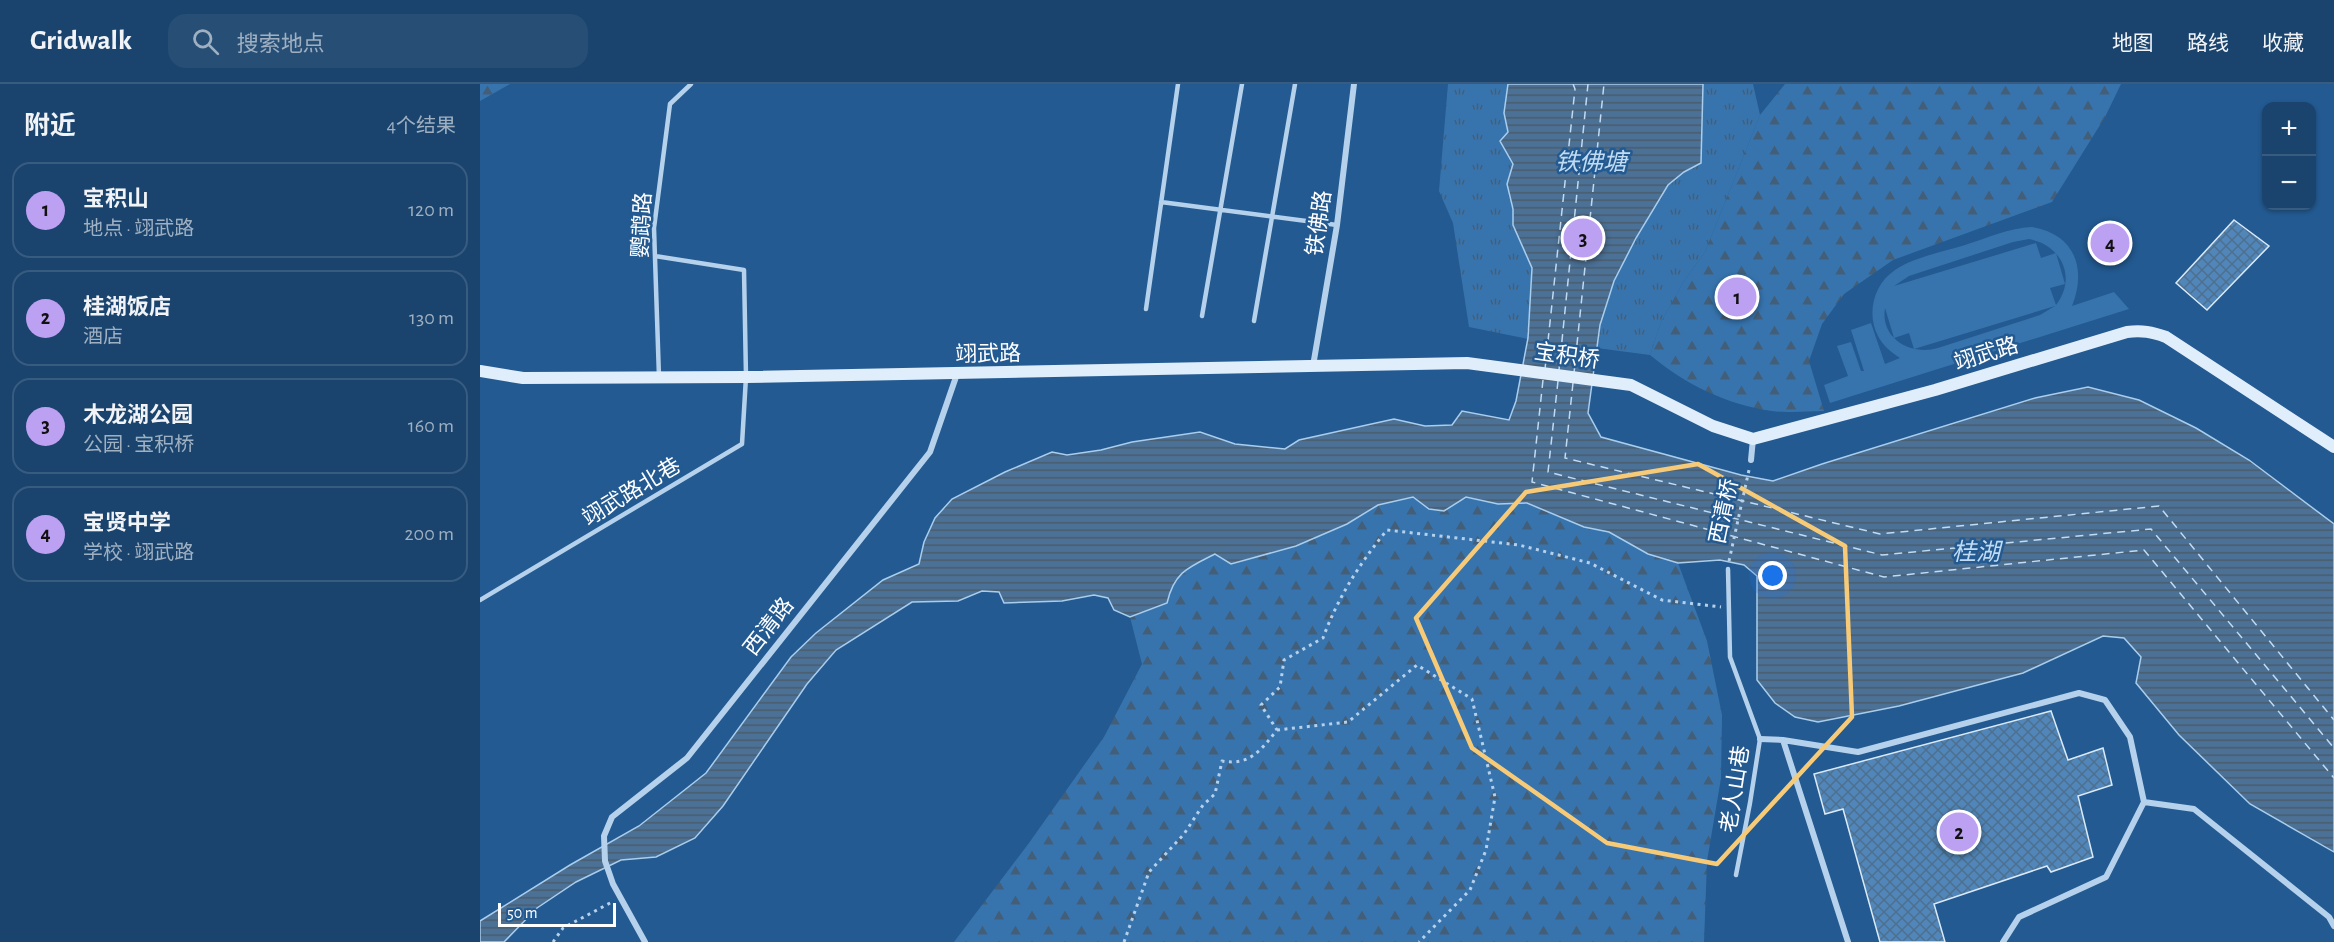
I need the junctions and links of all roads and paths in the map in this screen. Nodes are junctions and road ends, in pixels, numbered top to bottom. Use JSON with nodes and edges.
{"nodes":[{"id":1,"x":691,"y":84,"type":"edge"},
{"id":2,"x":1178,"y":84,"type":"edge"},
{"id":3,"x":1242,"y":84,"type":"edge"},
{"id":4,"x":1295,"y":84,"type":"edge"},
{"id":5,"x":1354,"y":84,"type":"edge"},
{"id":6,"x":1161,"y":202,"type":"junction"},
{"id":7,"x":1220,"y":210,"type":"junction"},
{"id":8,"x":1272,"y":217,"type":"junction"},
{"id":9,"x":1337,"y":225,"type":"junction"},
{"id":10,"x":655,"y":256,"type":"junction"},
{"id":11,"x":1146,"y":309,"type":"dead end"},
{"id":12,"x":1202,"y":316,"type":"dead end"},
{"id":13,"x":1254,"y":321,"type":"dead end"},
{"id":14,"x":1313,"y":366,"type":"junction"},
{"id":15,"x":1498,"y":367,"type":"joint"},
{"id":16,"x":480,"y":371,"type":"edge"},
{"id":17,"x":957,"y":374,"type":"junction"},
{"id":18,"x":659,"y":377,"type":"junction"},
{"id":19,"x":746,"y":377,"type":"junction"},
{"id":20,"x":1753,"y":439,"type":"junction"},
{"id":21,"x":2334,"y":447,"type":"edge"},
{"id":22,"x":1751,"y":460,"type":"joint"},
{"id":23,"x":1728,"y":569,"type":"joint"},
{"id":24,"x":480,"y":600,"type":"edge"},
{"id":25,"x":1729,"y":608,"type":"junction"},
{"id":26,"x":1277,"y":730,"type":"junction"},
{"id":27,"x":1760,"y":739,"type":"junction"},
{"id":28,"x":1783,"y":740,"type":"junction"},
{"id":29,"x":2144,"y":802,"type":"junction"},
{"id":30,"x":1736,"y":875,"type":"dead end"},
{"id":31,"x":620,"y":897,"type":"junction"},
{"id":32,"x":2334,"y":926,"type":"edge"},
{"id":33,"x":553,"y":942,"type":"edge"},
{"id":34,"x":645,"y":942,"type":"edge"},
{"id":35,"x":1124,"y":942,"type":"edge"},
{"id":36,"x":1419,"y":942,"type":"edge"},
{"id":37,"x":1848,"y":942,"type":"edge"},
{"id":38,"x":2003,"y":942,"type":"edge"}],
"edges":[{"from":1,"to":10,"type":"lane","name":"鹦鹉路"},
{"from":2,"to":6,"type":"lane"},
{"from":3,"to":7,"type":"lane"},
{"from":4,"to":8,"type":"lane"},
{"from":5,"to":9,"type":"street","name":"铁佛路"},
{"from":6,"to":7,"type":"lane"},
{"from":6,"to":11,"type":"lane"},
{"from":7,"to":8,"type":"lane"},
{"from":7,"to":12,"type":"lane"},
{"from":8,"to":9,"type":"lane"},
{"from":8,"to":13,"type":"lane"},
{"from":9,"to":14,"type":"street","name":"铁佛路"},
{"from":10,"to":18,"type":"lane","name":"鹦鹉路"},
{"from":10,"to":19,"type":"lane"},
{"from":14,"to":15,"type":"main road","name":"翊武路"},
{"from":14,"to":17,"type":"main road","name":"翊武路"},
{"from":15,"to":20,"type":"main road","name":"宝积桥"},
{"from":16,"to":18,"type":"main road","name":"翊武路"},
{"from":17,"to":19,"type":"main road","name":"翊武路"},
{"from":17,"to":31,"type":"street","name":"西清路"},
{"from":18,"to":19,"type":"main road","name":"翊武路"},
{"from":19,"to":24,"type":"lane","name":"翊武路北巷"},
{"from":20,"to":21,"type":"main road","name":"翊武路"},
{"from":20,"to":22,"type":"street"},
{"from":22,"to":23,"type":"path","name":"西清桥"},
{"from":23,"to":25,"type":"lane","name":"老人山巷"},
{"from":25,"to":26,"type":"path"},
{"from":25,"to":27,"type":"lane","name":"老人山巷"},
{"from":26,"to":35,"type":"path"},
{"from":26,"to":36,"type":"path"},
{"from":27,"to":28,"type":"street"},
{"from":27,"to":30,"type":"lane","name":"老人山巷"},
{"from":28,"to":29,"type":"street"},
{"from":28,"to":37,"type":"street"},
{"from":29,"to":32,"type":"street"},
{"from":29,"to":38,"type":"street"},
{"from":31,"to":33,"type":"path"},
{"from":31,"to":34,"type":"street","name":"西清路"}]}
